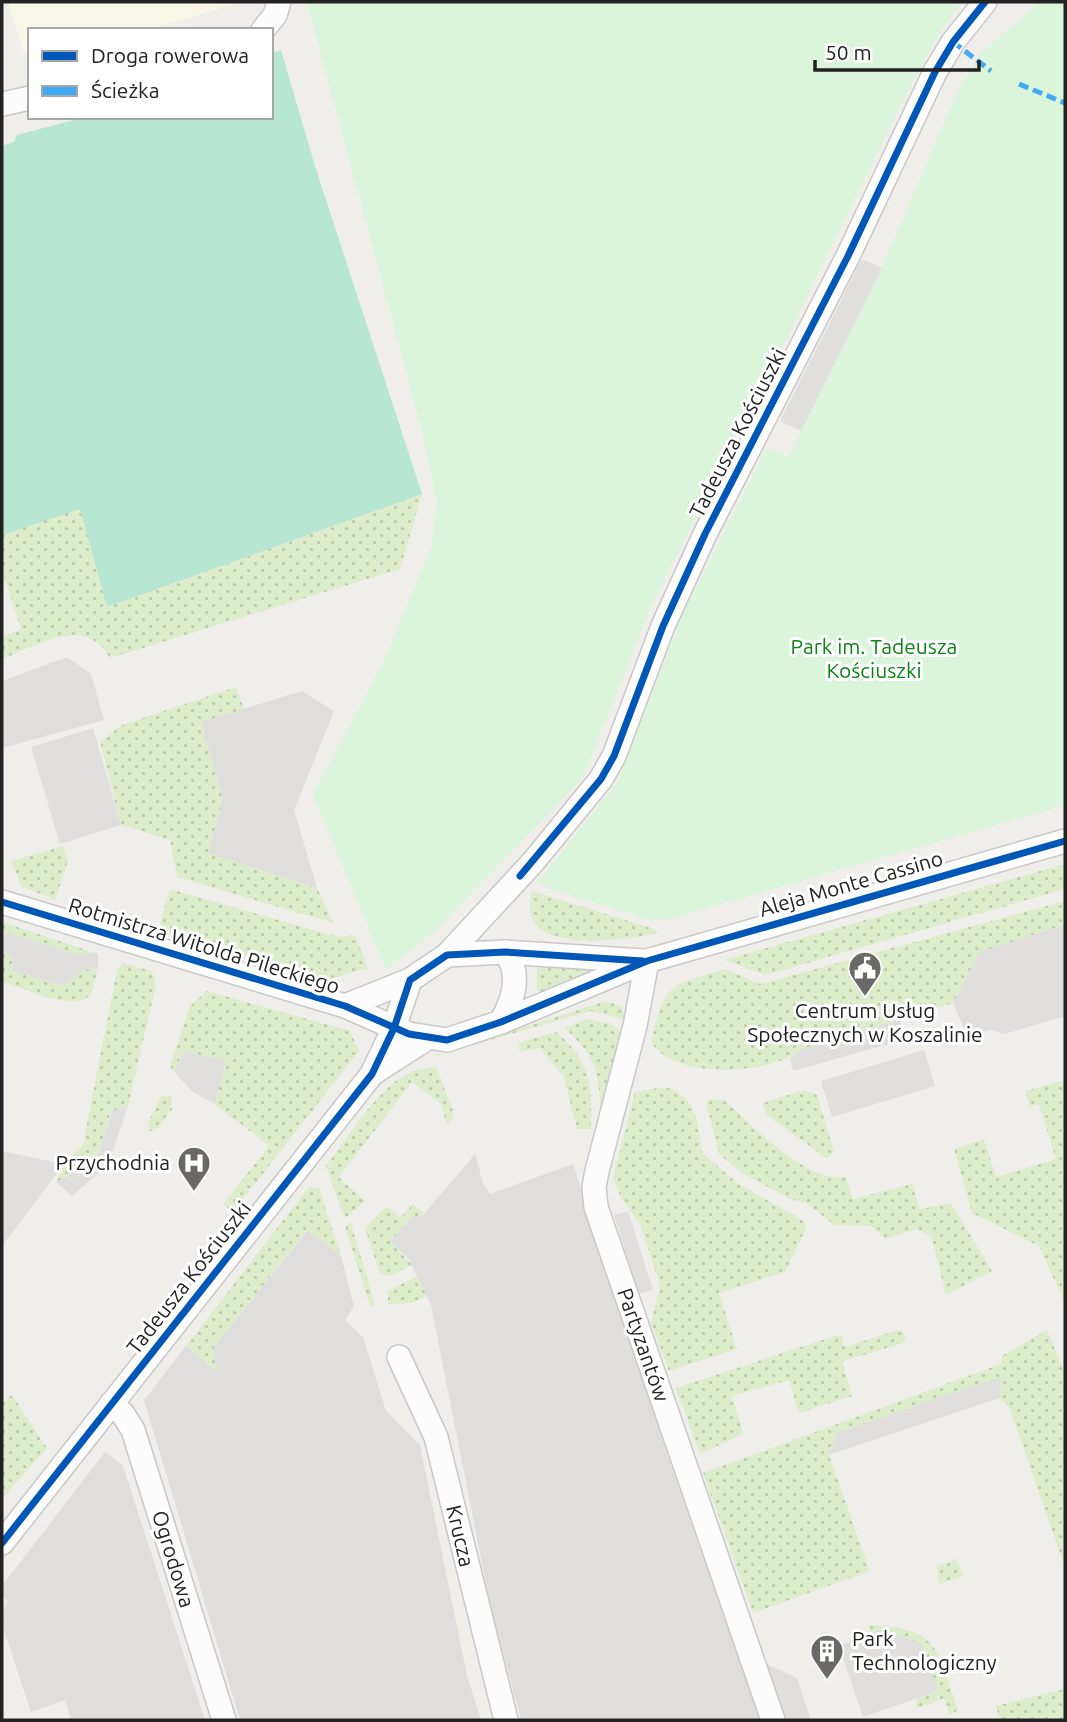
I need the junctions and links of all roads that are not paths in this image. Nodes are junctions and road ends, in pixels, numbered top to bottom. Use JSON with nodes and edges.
{"nodes":[{"id":1,"x":279,"y":2,"type":"edge"},
{"id":2,"x":985,"y":2,"type":"edge"},
{"id":3,"x":265,"y":28,"type":"edge"},
{"id":4,"x":28,"y":98,"type":"edge"},
{"id":5,"x":2,"y":104,"type":"edge"},
{"id":6,"x":1065,"y":841,"type":"edge"},
{"id":7,"x":2,"y":902,"type":"edge"},
{"id":8,"x":505,"y":952,"type":"junction"},
{"id":9,"x":447,"y":955,"type":"junction"},
{"id":10,"x":647,"y":961,"type":"junction"},
{"id":11,"x":410,"y":980,"type":"junction"},
{"id":12,"x":345,"y":1006,"type":"junction"},
{"id":13,"x":501,"y":1022,"type":"junction"},
{"id":14,"x":394,"y":1028,"type":"junction"},
{"id":15,"x":426,"y":1038,"type":"junction"},
{"id":16,"x":372,"y":1074,"type":"junction"},
{"id":17,"x":399,"y":1357,"type":"dead end"},
{"id":18,"x":111,"y":1404,"type":"junction"},
{"id":19,"x":2,"y":1543,"type":"edge"},
{"id":20,"x":223,"y":1720,"type":"edge"},
{"id":21,"x":506,"y":1720,"type":"edge"},
{"id":22,"x":773,"y":1720,"type":"edge"}],
"edges":[{"from":1,"to":3,"type":"street"},
{"from":2,"to":9,"type":"street","name":"Tadeusza Kościuszki"},
{"from":4,"to":5,"type":"street"},
{"from":6,"to":10,"type":"street","name":"Aleja Monte Cassino"},
{"from":7,"to":12,"type":"street","name":"Rotmistrza Witolda Pileckiego"},
{"from":8,"to":9,"type":"street","name":"Aleja Monte Cassino"},
{"from":8,"to":10,"type":"street","name":"Aleja Monte Cassino"},
{"from":8,"to":13,"type":"street"},
{"from":9,"to":11,"type":"street","name":"Tadeusza Kościuszki"},
{"from":10,"to":13,"type":"street","name":"Aleja Monte Cassino"},
{"from":10,"to":22,"type":"street","name":"Partyzantów"},
{"from":11,"to":12,"type":"street","name":"Rotmistrza Witolda Pileckiego"},
{"from":11,"to":14,"type":"street","name":"Tadeusza Kościuszki"},
{"from":12,"to":14,"type":"street","name":"Rotmistrza Witolda Pileckiego"},
{"from":13,"to":15,"type":"street","name":"Aleja Monte Cassino"},
{"from":14,"to":15,"type":"street","name":"Rotmistrza Witolda Pileckiego"},
{"from":14,"to":16,"type":"street","name":"Tadeusza Kościuszki"},
{"from":15,"to":16,"type":"street","name":"Tadeusza Kościuszki"},
{"from":16,"to":18,"type":"street","name":"Tadeusza Kościuszki"},
{"from":17,"to":21,"type":"street","name":"Krucza"},
{"from":18,"to":19,"type":"street","name":"Tadeusza Kościuszki"},
{"from":18,"to":20,"type":"street","name":"Ogrodowa"}]}
